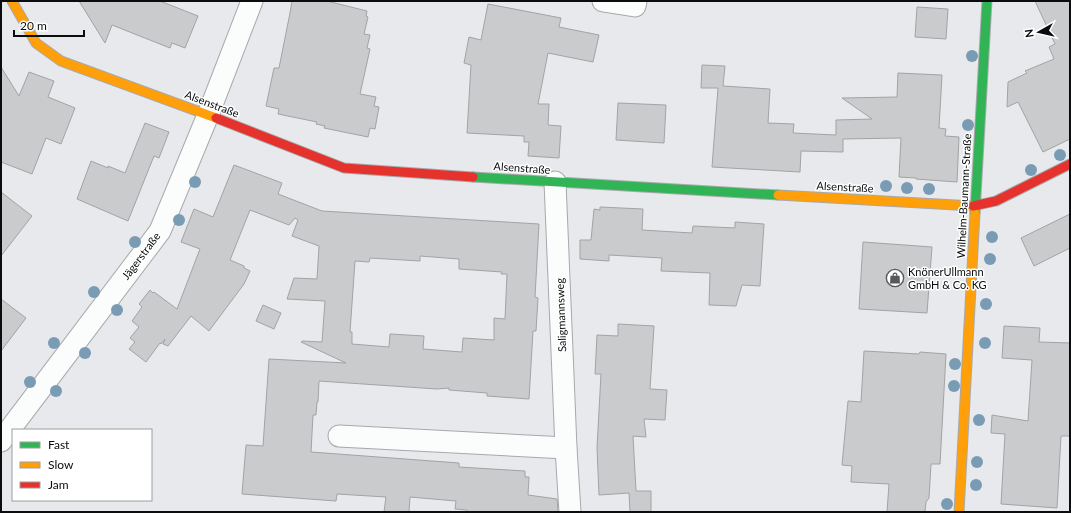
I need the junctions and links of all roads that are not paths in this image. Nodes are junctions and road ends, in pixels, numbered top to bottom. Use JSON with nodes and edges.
{"nodes":[{"id":1,"x":12,"y":1,"type":"edge"},
{"id":2,"x":252,"y":1,"type":"edge"},
{"id":3,"x":603,"y":1,"type":"edge"},
{"id":4,"x":636,"y":1,"type":"edge"},
{"id":5,"x":987,"y":1,"type":"edge"},
{"id":6,"x":208,"y":116,"type":"junction"},
{"id":7,"x":1070,"y":164,"type":"edge"},
{"id":8,"x":555,"y":182,"type":"junction"},
{"id":9,"x":975,"y":206,"type":"junction"},
{"id":10,"x":339,"y":436,"type":"dead end"},
{"id":11,"x":1,"y":440,"type":"edge"},
{"id":12,"x":566,"y":448,"type":"junction"},
{"id":13,"x":570,"y":512,"type":"edge"},
{"id":14,"x":959,"y":512,"type":"edge"}],
"edges":[{"from":1,"to":6,"type":"street","name":"Alsenstraße"},
{"from":2,"to":6,"type":"street","name":"Jägerstraße"},
{"from":3,"to":4,"type":"street"},
{"from":5,"to":9,"type":"street","name":"Wilhelm-Baumann-Straße"},
{"from":6,"to":8,"type":"street","name":"Alsenstraße"},
{"from":6,"to":11,"type":"street","name":"Jägerstraße"},
{"from":7,"to":9,"type":"street","name":"Alsenstraße"},
{"from":8,"to":9,"type":"street","name":"Alsenstraße"},
{"from":8,"to":12,"type":"street","name":"Saligmannsweg"},
{"from":9,"to":14,"type":"street","name":"Wilhelm-Baumann-Straße"},
{"from":10,"to":12,"type":"street"},
{"from":12,"to":13,"type":"street","name":"Saligmannsweg"}]}
